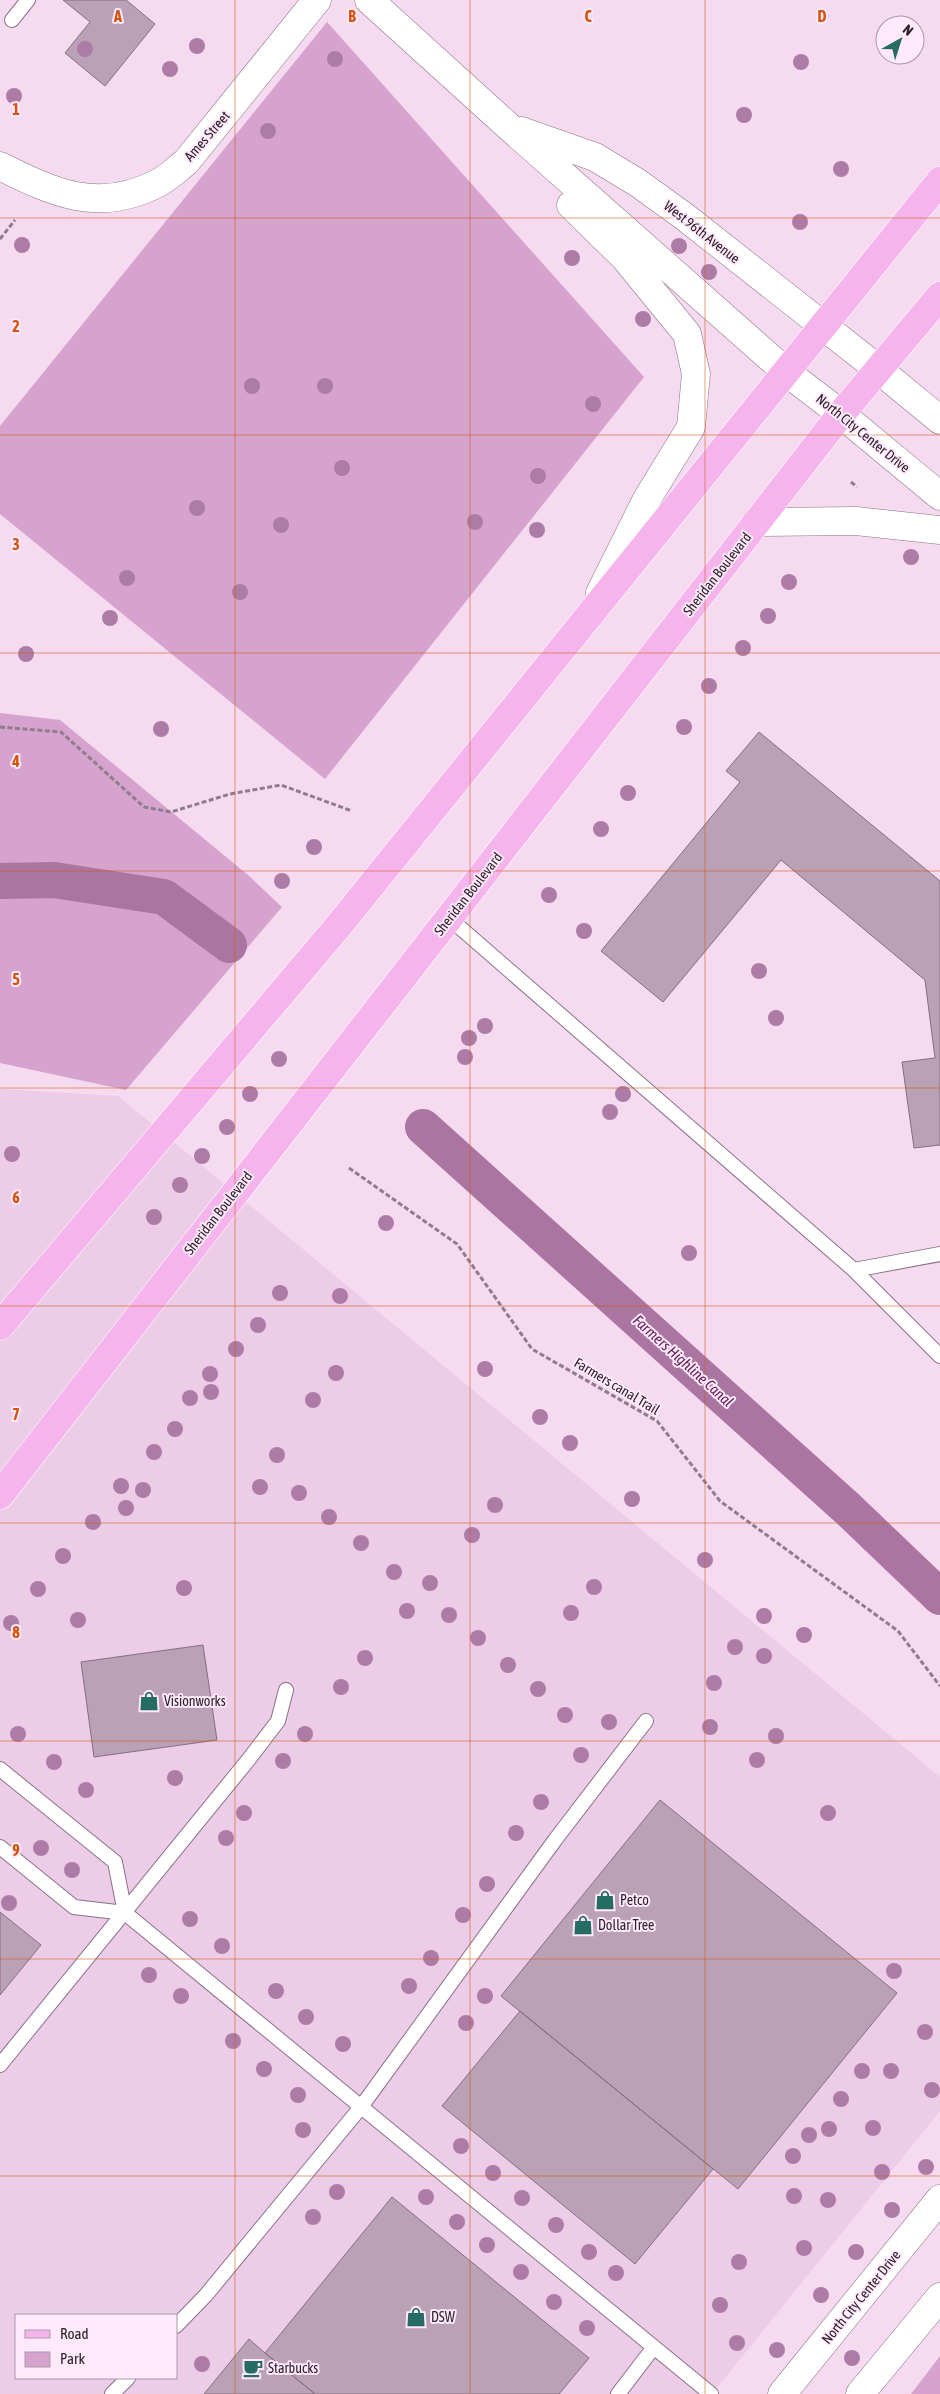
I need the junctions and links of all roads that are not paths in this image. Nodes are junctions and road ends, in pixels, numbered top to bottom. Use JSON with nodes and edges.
{"nodes":[{"id":1,"x":28,"y":0,"type":"edge"},
{"id":2,"x":317,"y":0,"type":"edge"},
{"id":3,"x":369,"y":0,"type":"edge"},
{"id":4,"x":12,"y":20,"type":"dead end"},
{"id":5,"x":508,"y":126,"type":"junction"},
{"id":6,"x":0,"y":166,"type":"edge"},
{"id":7,"x":940,"y":181,"type":"edge"},
{"id":8,"x":940,"y":296,"type":"edge"},
{"id":9,"x":823,"y":324,"type":"junction"},
{"id":10,"x":878,"y":370,"type":"junction"},
{"id":11,"x":785,"y":371,"type":"junction"},
{"id":12,"x":841,"y":414,"type":"junction"},
{"id":13,"x":940,"y":420,"type":"edge"},
{"id":14,"x":940,"y":496,"type":"edge"},
{"id":15,"x":757,"y":522,"type":"junction"},
{"id":16,"x":940,"y":530,"type":"edge"},
{"id":17,"x":589,"y":615,"type":"junction"},
{"id":18,"x":449,"y":918,"type":"junction"},
{"id":19,"x":940,"y":1254,"type":"edge"},
{"id":20,"x":854,"y":1270,"type":"junction"},
{"id":21,"x":0,"y":1326,"type":"edge"},
{"id":22,"x":940,"y":1356,"type":"edge"},
{"id":23,"x":0,"y":1495,"type":"edge"},
{"id":24,"x":286,"y":1690,"type":"dead end"},
{"id":25,"x":646,"y":1721,"type":"dead end"},
{"id":26,"x":0,"y":1769,"type":"edge"},
{"id":27,"x":0,"y":1847,"type":"edge"},
{"id":28,"x":125,"y":1912,"type":"junction"},
{"id":29,"x":0,"y":2066,"type":"edge"},
{"id":30,"x":361,"y":2106,"type":"junction"},
{"id":31,"x":940,"y":2199,"type":"edge"},
{"id":32,"x":940,"y":2297,"type":"edge"},
{"id":33,"x":178,"y":2324,"type":"edge"},
{"id":34,"x":654,"y":2347,"type":"junction"},
{"id":35,"x":127,"y":2379,"type":"edge"},
{"id":36,"x":112,"y":2394,"type":"edge"},
{"id":37,"x":618,"y":2394,"type":"edge"},
{"id":38,"x":711,"y":2394,"type":"edge"},
{"id":39,"x":782,"y":2394,"type":"edge"},
{"id":40,"x":860,"y":2394,"type":"edge"}],
"edges":[{"from":1,"to":4,"type":"lane"},
{"from":2,"to":6,"type":"street","name":"Ames Street"},
{"from":3,"to":5,"type":"street","name":"West 96th Avenue"},
{"from":5,"to":9,"type":"street","name":"West 96th Avenue"},
{"from":5,"to":11,"type":"street","name":"West 96th Avenue"},
{"from":5,"to":17,"type":"street"},
{"from":7,"to":9,"type":"main road"},
{"from":8,"to":10,"type":"main road","name":"Sheridan Boulevard"},
{"from":9,"to":10,"type":"street","name":"West 96th Avenue"},
{"from":9,"to":11,"type":"main road"},
{"from":10,"to":12,"type":"main road","name":"Sheridan Boulevard"},
{"from":10,"to":13,"type":"street"},
{"from":11,"to":12,"type":"street","name":"North City Center Drive"},
{"from":11,"to":17,"type":"main road"},
{"from":12,"to":14,"type":"street","name":"North City Center Drive"},
{"from":12,"to":15,"type":"main road","name":"Sheridan Boulevard"},
{"from":15,"to":16,"type":"street"},
{"from":15,"to":18,"type":"main road","name":"Sheridan Boulevard"},
{"from":17,"to":21,"type":"main road"},
{"from":18,"to":20,"type":"lane"},
{"from":18,"to":23,"type":"main road","name":"Sheridan Boulevard"},
{"from":19,"to":20,"type":"lane"},
{"from":20,"to":22,"type":"lane"},
{"from":24,"to":28,"type":"lane"},
{"from":25,"to":30,"type":"lane"},
{"from":26,"to":28,"type":"lane"},
{"from":27,"to":28,"type":"lane"},
{"from":28,"to":29,"type":"lane"},
{"from":28,"to":30,"type":"lane"},
{"from":30,"to":33,"type":"lane"},
{"from":30,"to":34,"type":"lane"},
{"from":31,"to":39,"type":"street","name":"North City Center Drive"},
{"from":32,"to":40,"type":"street"},
{"from":34,"to":37,"type":"lane"},
{"from":34,"to":38,"type":"lane"},
{"from":35,"to":36,"type":"lane"}]}
